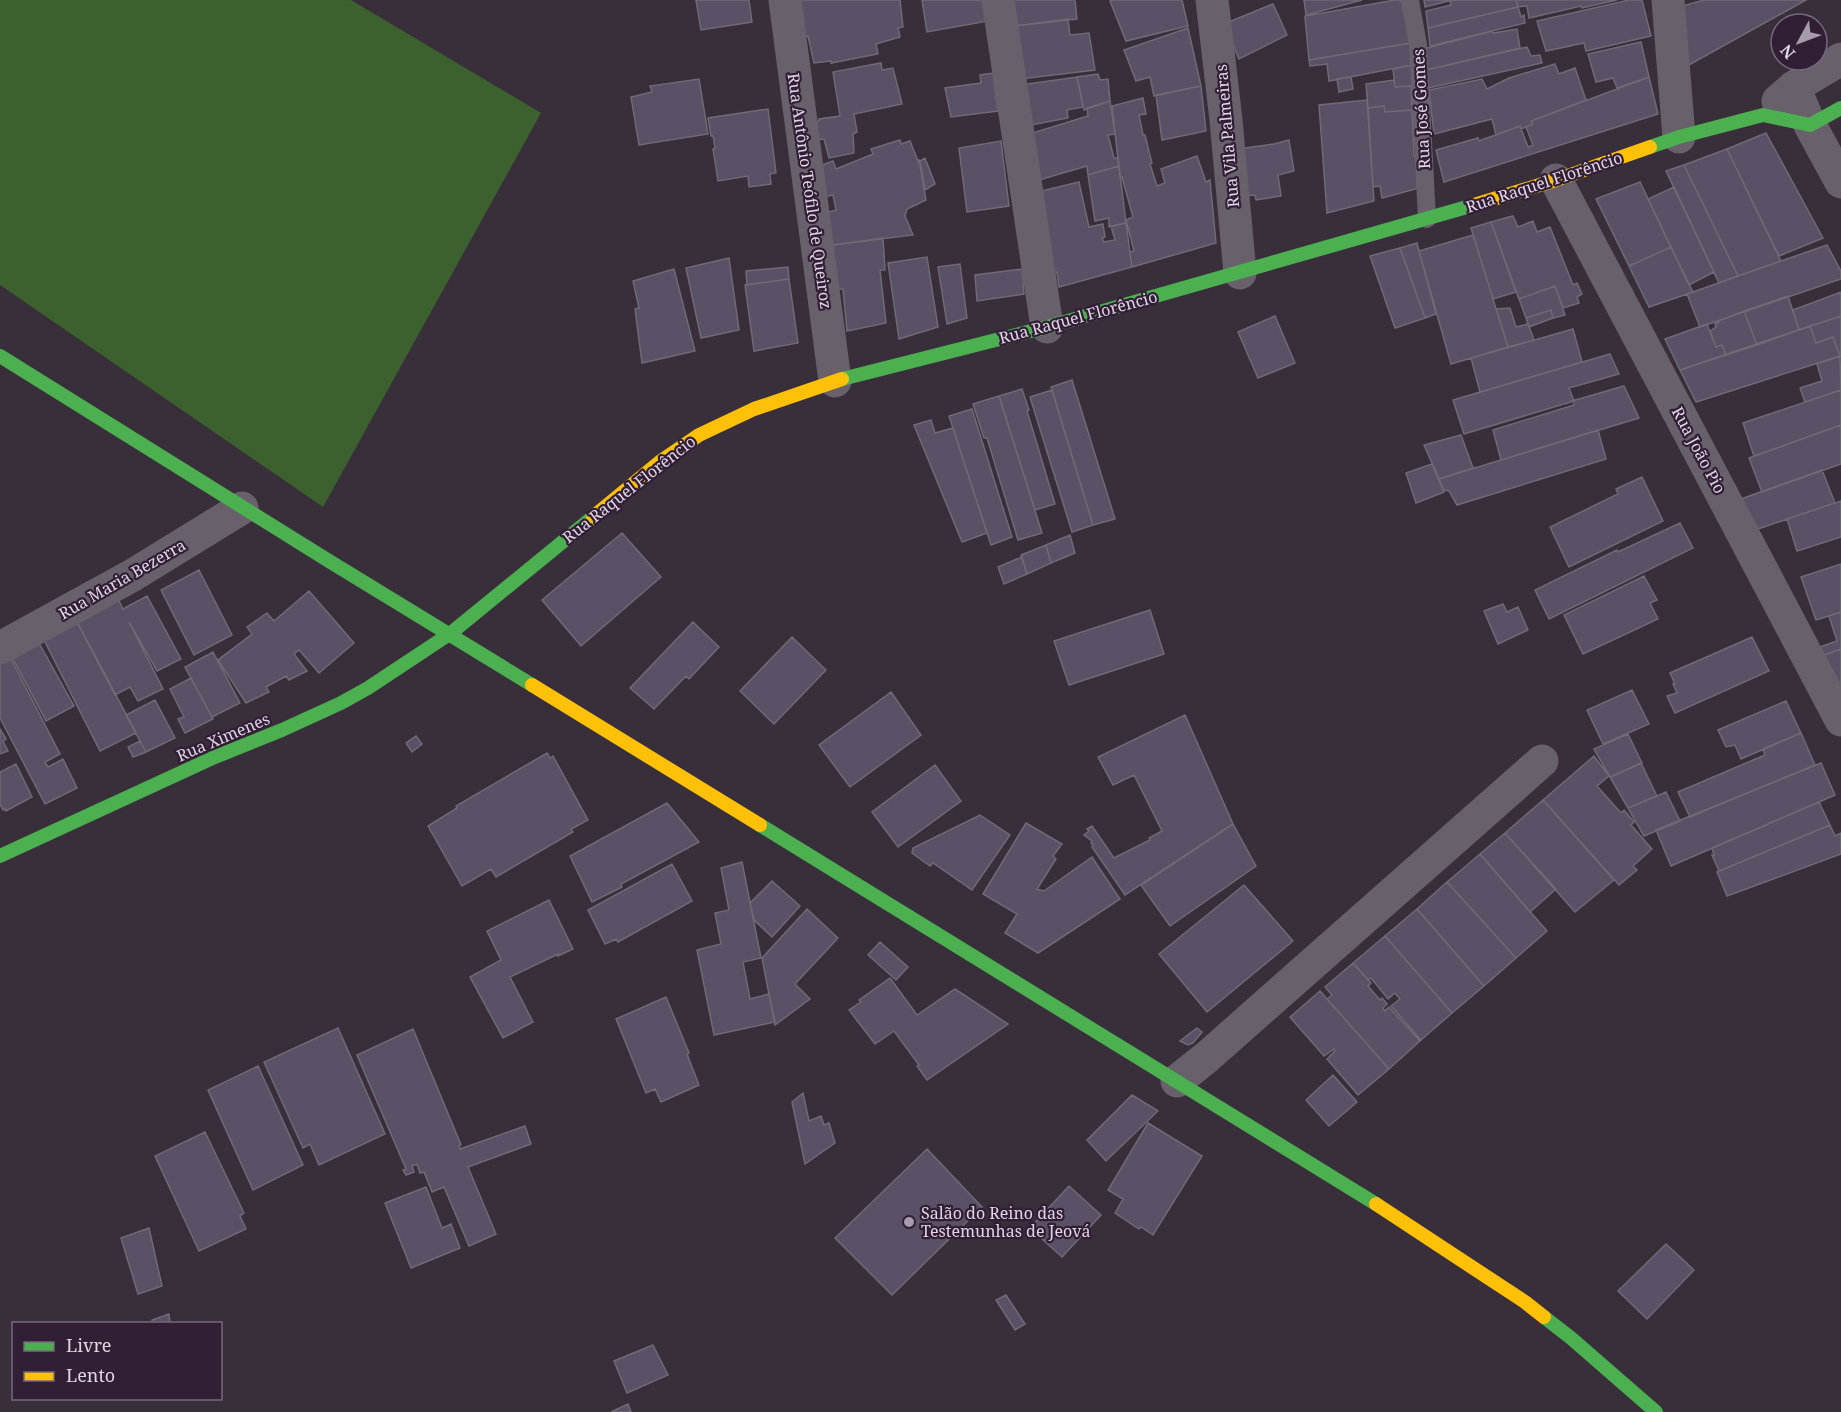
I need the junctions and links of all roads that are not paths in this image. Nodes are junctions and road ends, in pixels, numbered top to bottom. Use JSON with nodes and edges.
{"nodes":[{"id":1,"x":785,"y":0,"type":"edge"},
{"id":2,"x":998,"y":0,"type":"edge"},
{"id":3,"x":1212,"y":0,"type":"edge"},
{"id":4,"x":1410,"y":0,"type":"edge"},
{"id":5,"x":1668,"y":0,"type":"edge"},
{"id":6,"x":1841,"y":59,"type":"edge"},
{"id":7,"x":1794,"y":87,"type":"junction"},
{"id":8,"x":1841,"y":108,"type":"edge"},
{"id":9,"x":1763,"y":115,"type":"junction"},
{"id":10,"x":1809,"y":125,"type":"junction"},
{"id":11,"x":1678,"y":137,"type":"junction"},
{"id":12,"x":1556,"y":180,"type":"junction"},
{"id":13,"x":1841,"y":182,"type":"edge"},
{"id":14,"x":1427,"y":219,"type":"junction"},
{"id":15,"x":1240,"y":273,"type":"junction"},
{"id":16,"x":1047,"y":327,"type":"junction"},
{"id":17,"x":0,"y":356,"type":"edge"},
{"id":18,"x":835,"y":381,"type":"junction"},
{"id":19,"x":242,"y":508,"type":"junction"},
{"id":20,"x":451,"y":633,"type":"junction"},
{"id":21,"x":0,"y":648,"type":"edge"},
{"id":22,"x":1841,"y":720,"type":"edge"},
{"id":23,"x":1542,"y":761,"type":"dead end"},
{"id":24,"x":0,"y":856,"type":"edge"},
{"id":25,"x":1177,"y":1082,"type":"junction"},
{"id":26,"x":1656,"y":1412,"type":"edge"}],
"edges":[{"from":1,"to":18,"type":"street","name":"Rua Antônio Teófilo de Queiroz"},
{"from":2,"to":16,"type":"street"},
{"from":3,"to":15,"type":"street","name":"Rua Vila Palmeiras"},
{"from":4,"to":14,"type":"lane","name":"Rua José Gomes"},
{"from":5,"to":11,"type":"street"},
{"from":6,"to":7,"type":"street","name":"Rua Raquel Florêncio"},
{"from":7,"to":9,"type":"street","name":"Rua Raquel Florêncio"},
{"from":7,"to":10,"type":"street"},
{"from":8,"to":10,"type":"street"},
{"from":9,"to":10,"type":"street","name":"Rua Raquel Florêncio"},
{"from":9,"to":11,"type":"street","name":"Rua Raquel Florêncio"},
{"from":10,"to":13,"type":"street"},
{"from":11,"to":12,"type":"street","name":"Rua Raquel Florêncio"},
{"from":12,"to":14,"type":"street","name":"Rua Raquel Florêncio"},
{"from":12,"to":22,"type":"street","name":"Rua João Pio"},
{"from":14,"to":15,"type":"street","name":"Rua Raquel Florêncio"},
{"from":15,"to":16,"type":"street","name":"Rua Raquel Florêncio"},
{"from":16,"to":18,"type":"street","name":"Rua Raquel Florêncio"},
{"from":17,"to":19,"type":"street"},
{"from":18,"to":20,"type":"street","name":"Rua Raquel Florêncio"},
{"from":19,"to":20,"type":"street"},
{"from":19,"to":21,"type":"street","name":"Rua Maria Bezerra"},
{"from":20,"to":24,"type":"street","name":"Rua Ximenes"},
{"from":20,"to":25,"type":"street"},
{"from":23,"to":25,"type":"street"},
{"from":25,"to":26,"type":"street"}]}
